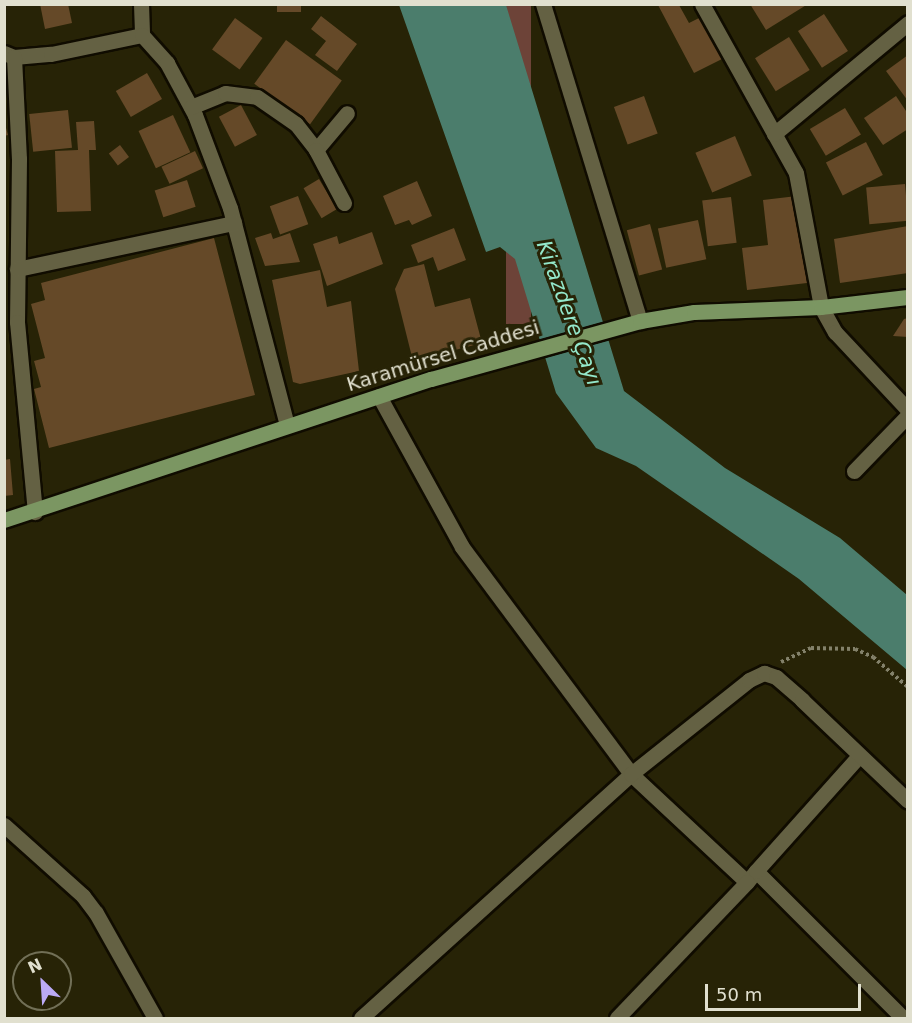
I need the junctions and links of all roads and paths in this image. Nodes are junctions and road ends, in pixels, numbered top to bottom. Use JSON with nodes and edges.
{"nodes":[{"id":1,"x":141,"y":4,"type":"edge"},
{"id":2,"x":543,"y":4,"type":"edge"},
{"id":3,"x":702,"y":4,"type":"edge"},
{"id":4,"x":908,"y":23,"type":"edge"},
{"id":5,"x":142,"y":35,"type":"junction"},
{"id":6,"x":9,"y":55,"type":"edge"},
{"id":7,"x":190,"y":107,"type":"junction"},
{"id":8,"x":347,"y":113,"type":"dead end"},
{"id":9,"x":774,"y":135,"type":"junction"},
{"id":10,"x":316,"y":150,"type":"junction"},
{"id":11,"x":344,"y":203,"type":"dead end"},
{"id":12,"x":234,"y":223,"type":"junction"},
{"id":13,"x":18,"y":269,"type":"junction"},
{"id":14,"x":11,"y":294,"type":"edge"},
{"id":15,"x":908,"y":297,"type":"edge"},
{"id":16,"x":821,"y":307,"type":"junction"},
{"id":17,"x":640,"y":321,"type":"junction"},
{"id":18,"x":11,"y":322,"type":"edge"},
{"id":19,"x":379,"y":396,"type":"junction"},
{"id":20,"x":908,"y":412,"type":"edge"},
{"id":21,"x":287,"y":425,"type":"junction"},
{"id":22,"x":854,"y":471,"type":"dead end"},
{"id":23,"x":35,"y":512,"type":"junction"},
{"id":24,"x":4,"y":520,"type":"edge"},
{"id":25,"x":764,"y":673,"type":"junction"},
{"id":26,"x":908,"y":687,"type":"edge"},
{"id":27,"x":859,"y":756,"type":"junction"},
{"id":28,"x":631,"y":774,"type":"junction"},
{"id":29,"x":908,"y":801,"type":"edge"},
{"id":30,"x":4,"y":825,"type":"edge"},
{"id":31,"x":752,"y":877,"type":"junction"},
{"id":32,"x":155,"y":1018,"type":"edge"},
{"id":33,"x":361,"y":1018,"type":"edge"},
{"id":34,"x":617,"y":1018,"type":"edge"},
{"id":35,"x":903,"y":1018,"type":"edge"}],
"edges":[{"from":1,"to":5,"type":"street"},
{"from":2,"to":17,"type":"street"},
{"from":3,"to":9,"type":"street"},
{"from":4,"to":9,"type":"street"},
{"from":5,"to":6,"type":"street"},
{"from":5,"to":7,"type":"street"},
{"from":6,"to":13,"type":"street"},
{"from":7,"to":10,"type":"street"},
{"from":7,"to":12,"type":"street"},
{"from":8,"to":10,"type":"street"},
{"from":9,"to":16,"type":"street"},
{"from":10,"to":11,"type":"street"},
{"from":12,"to":13,"type":"street"},
{"from":12,"to":21,"type":"street"},
{"from":13,"to":14,"type":"street"},
{"from":14,"to":18,"type":"street"},
{"from":15,"to":16,"type":"main road","name":"Karamürsel Caddesi"},
{"from":16,"to":17,"type":"main road","name":"Karamürsel Caddesi"},
{"from":16,"to":20,"type":"street"},
{"from":17,"to":19,"type":"main road","name":"Karamürsel Caddesi"},
{"from":18,"to":23,"type":"street"},
{"from":19,"to":21,"type":"main road","name":"Karamürsel Caddesi"},
{"from":19,"to":28,"type":"street"},
{"from":20,"to":22,"type":"street"},
{"from":21,"to":23,"type":"main road","name":"Karamürsel Caddesi"},
{"from":23,"to":24,"type":"main road","name":"Karamürsel Caddesi"},
{"from":25,"to":26,"type":"path"},
{"from":25,"to":27,"type":"street"},
{"from":25,"to":28,"type":"street"},
{"from":27,"to":29,"type":"street"},
{"from":27,"to":31,"type":"street"},
{"from":28,"to":31,"type":"street"},
{"from":28,"to":33,"type":"street"},
{"from":30,"to":32,"type":"street"},
{"from":31,"to":34,"type":"street"},
{"from":31,"to":35,"type":"street"}]}
